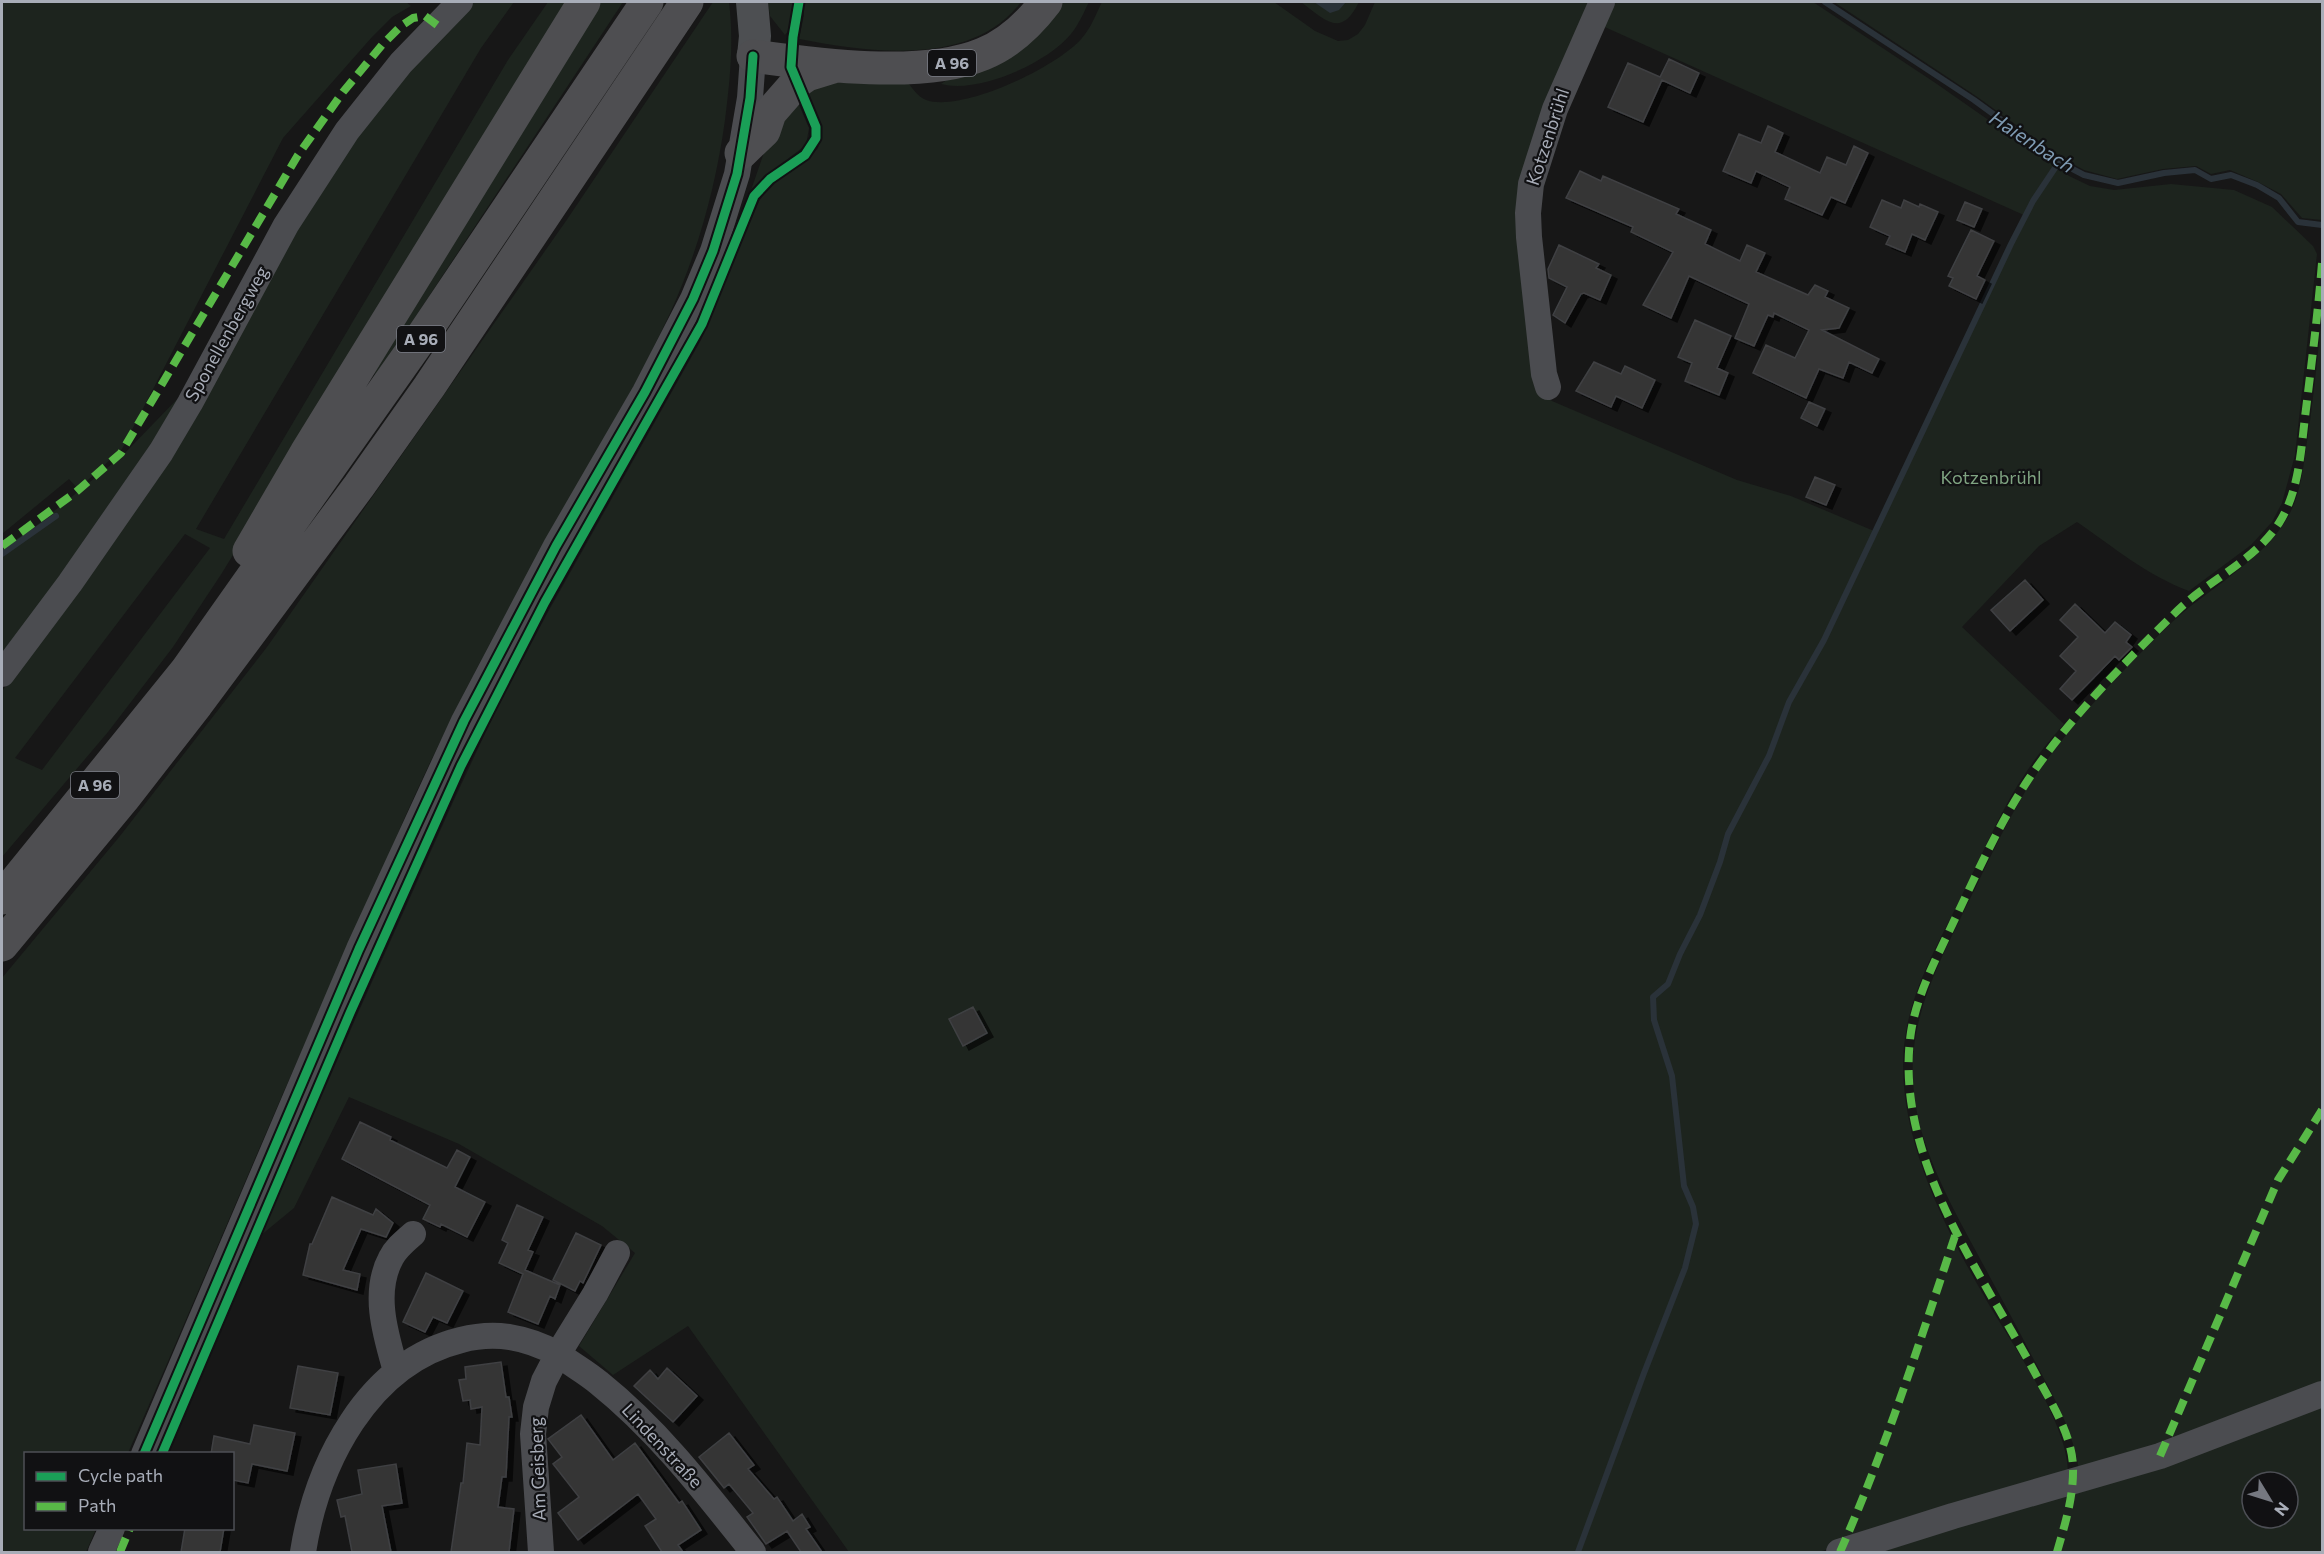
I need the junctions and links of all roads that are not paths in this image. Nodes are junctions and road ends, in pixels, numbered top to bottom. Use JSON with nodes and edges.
{"nodes":[{"id":1,"x":460,"y":2,"type":"edge"},
{"id":2,"x":584,"y":2,"type":"edge"},
{"id":3,"x":647,"y":2,"type":"edge"},
{"id":4,"x":687,"y":2,"type":"edge"},
{"id":5,"x":752,"y":2,"type":"edge"},
{"id":6,"x":1046,"y":2,"type":"edge"},
{"id":7,"x":1602,"y":2,"type":"edge"},
{"id":8,"x":753,"y":56,"type":"junction"},
{"id":9,"x":837,"y":66,"type":"junction"},
{"id":10,"x":741,"y":153,"type":"junction"},
{"id":11,"x":1548,"y":387,"type":"dead end"},
{"id":12,"x":186,"y":671,"type":"junction"},
{"id":13,"x":2,"y":675,"type":"edge"},
{"id":14,"x":2,"y":898,"type":"edge"},
{"id":15,"x":2,"y":945,"type":"edge"},
{"id":16,"x":413,"y":1234,"type":"dead end"},
{"id":17,"x":617,"y":1253,"type":"dead end"},
{"id":18,"x":558,"y":1354,"type":"junction"},
{"id":19,"x":396,"y":1371,"type":"junction"},
{"id":20,"x":2322,"y":1394,"type":"edge"},
{"id":21,"x":145,"y":1452,"type":"edge"},
{"id":22,"x":111,"y":1530,"type":"edge"},
{"id":23,"x":101,"y":1552,"type":"edge"},
{"id":24,"x":303,"y":1552,"type":"edge"},
{"id":25,"x":541,"y":1552,"type":"edge"},
{"id":26,"x":753,"y":1552,"type":"edge"},
{"id":27,"x":1839,"y":1552,"type":"edge"}],
"edges":[{"from":1,"to":13,"type":"street","name":"Sponellenbergweg"},
{"from":2,"to":12,"type":"highway","number":"A 96"},
{"from":3,"to":12,"type":"highway","number":"A 96"},
{"from":4,"to":15,"type":"highway","number":"A 96"},
{"from":5,"to":8,"type":"main road"},
{"from":6,"to":9,"type":"highway","number":"A 96"},
{"from":7,"to":11,"type":"street","name":"Kotzenbrühl"},
{"from":8,"to":9,"type":"highway","number":"A 96"},
{"from":8,"to":10,"type":"street"},
{"from":9,"to":10,"type":"highway","number":"A 96"},
{"from":10,"to":21,"type":"street"},
{"from":12,"to":14,"type":"highway","number":"A 96"},
{"from":16,"to":19,"type":"street"},
{"from":17,"to":18,"type":"street","name":"Am Geisberg"},
{"from":18,"to":19,"type":"street"},
{"from":18,"to":25,"type":"street","name":"Am Geisberg"},
{"from":18,"to":26,"type":"street","name":"Lindenstraße"},
{"from":19,"to":24,"type":"street"},
{"from":20,"to":27,"type":"street"},
{"from":22,"to":23,"type":"street"}]}
